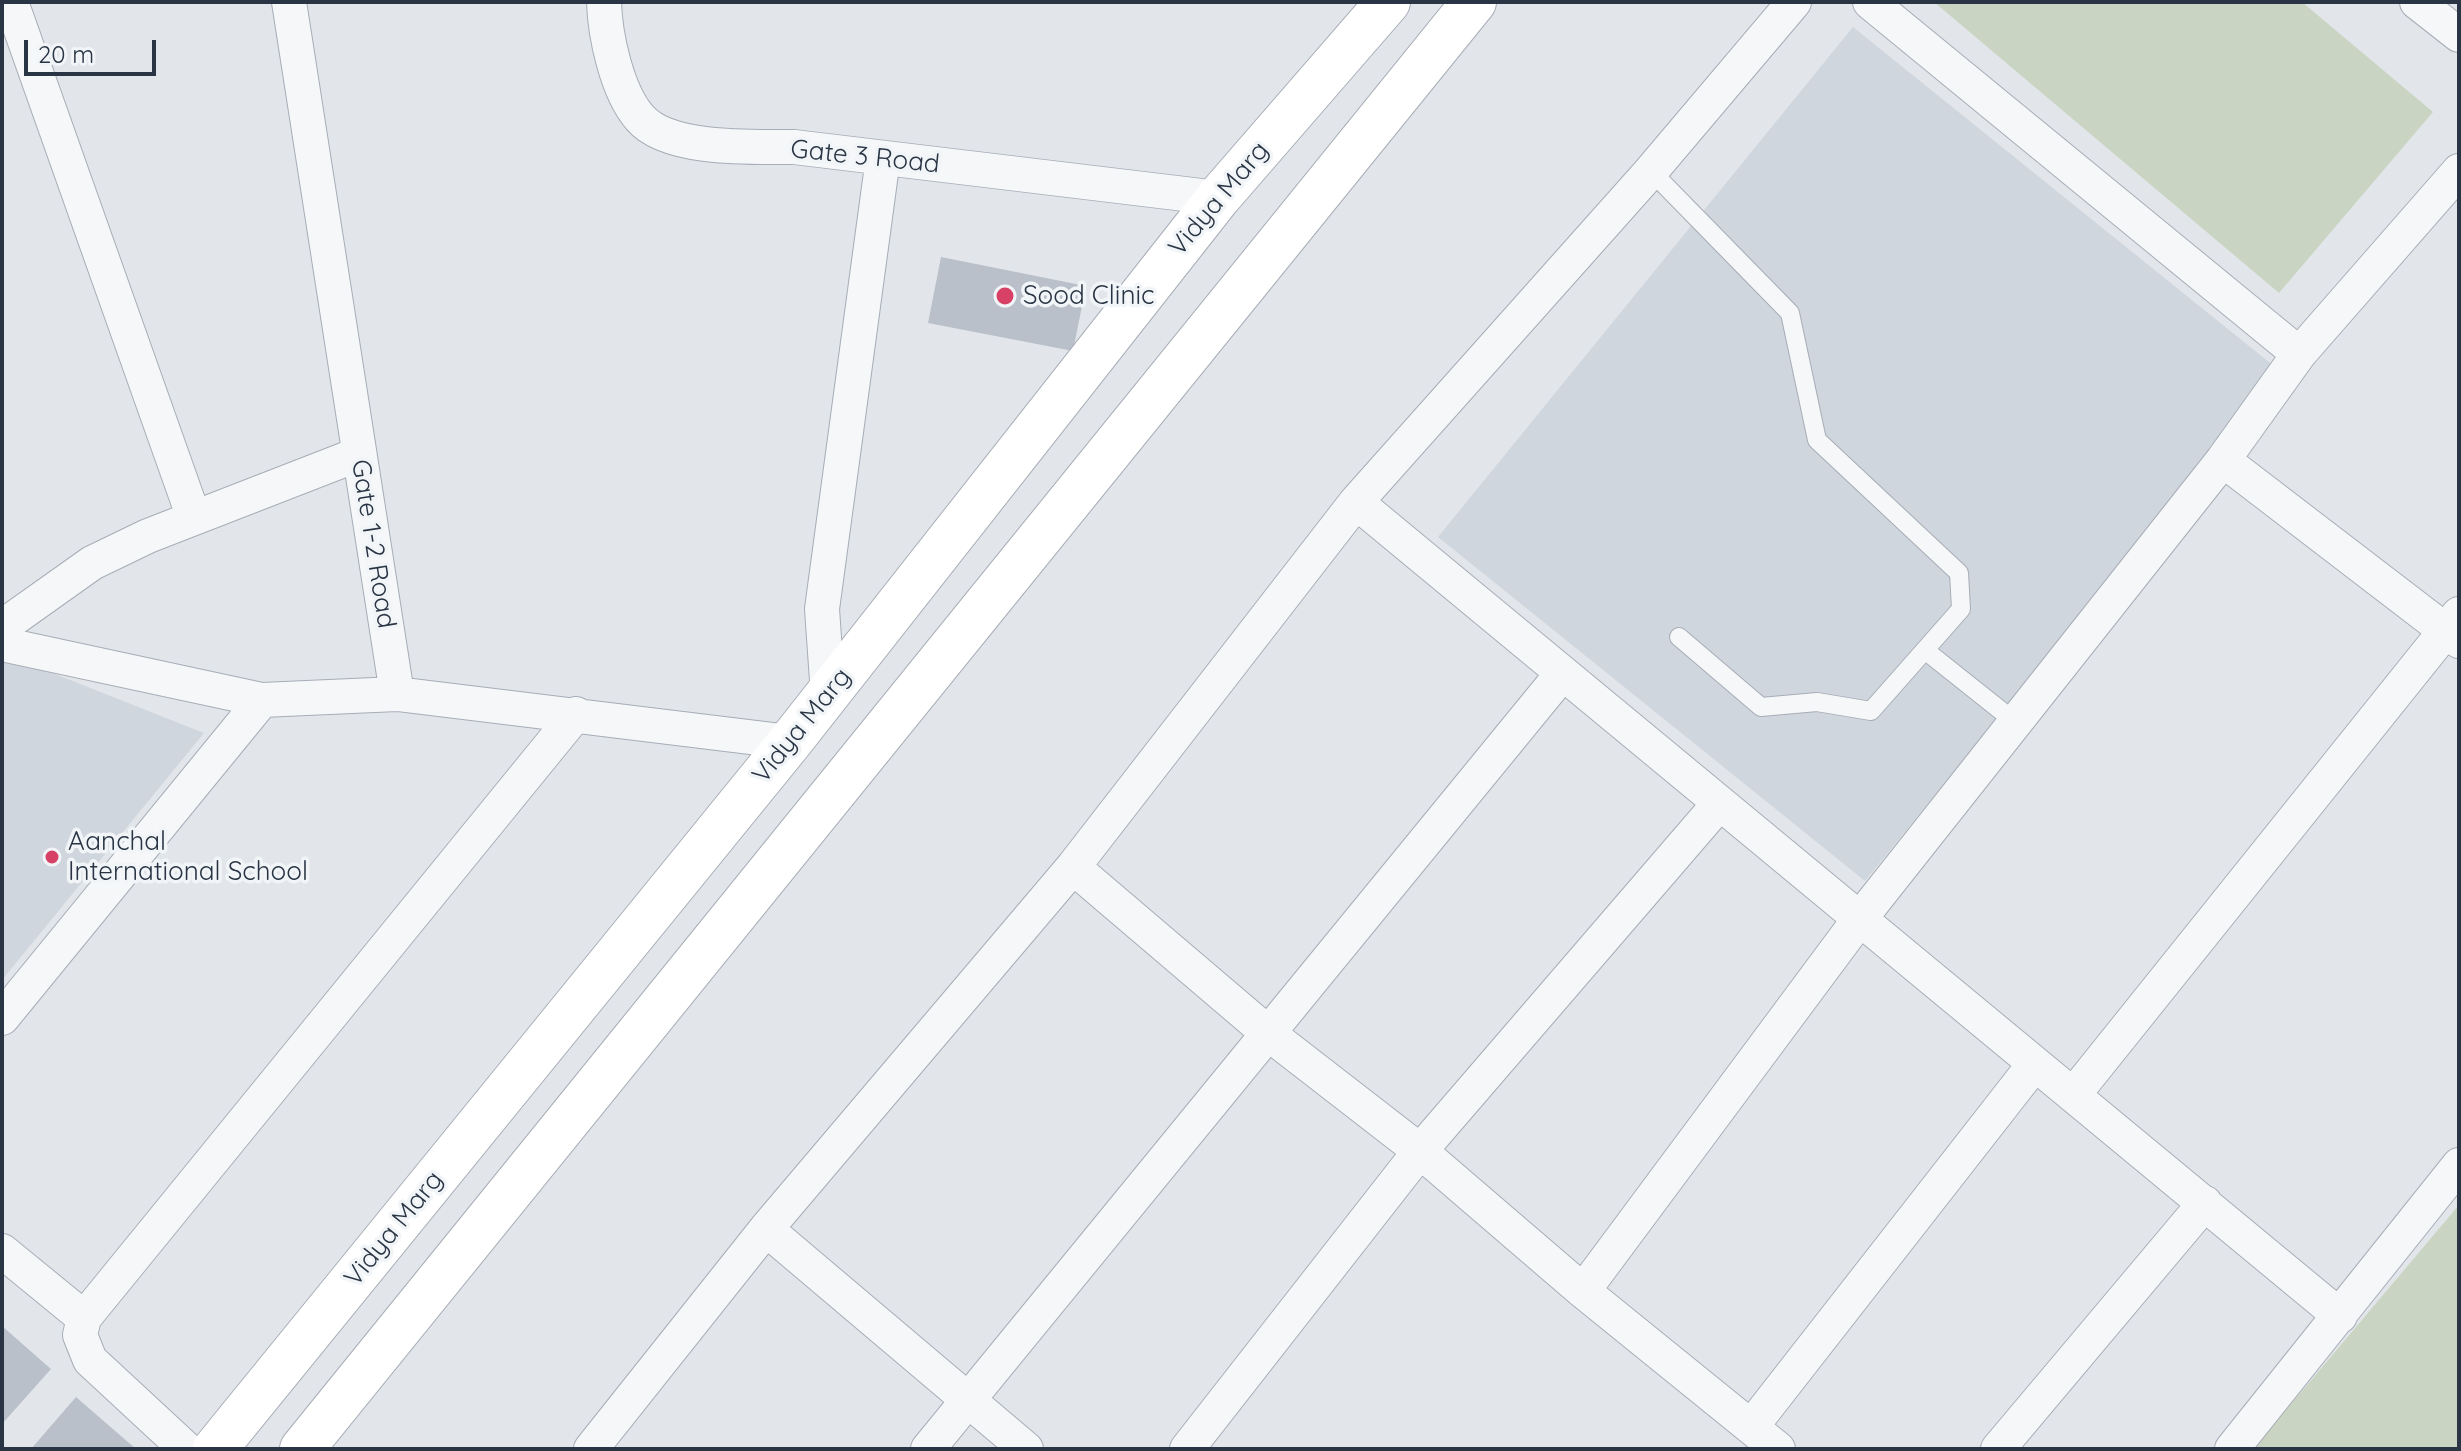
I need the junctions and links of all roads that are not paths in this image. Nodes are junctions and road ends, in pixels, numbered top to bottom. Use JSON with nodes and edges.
{"nodes":[{"id":1,"x":11,"y":2,"type":"edge"},
{"id":2,"x":289,"y":2,"type":"edge"},
{"id":3,"x":604,"y":2,"type":"edge"},
{"id":4,"x":1388,"y":2,"type":"edge"},
{"id":5,"x":1474,"y":2,"type":"edge"},
{"id":6,"x":1794,"y":2,"type":"edge"},
{"id":7,"x":1870,"y":2,"type":"edge"},
{"id":8,"x":2417,"y":2,"type":"edge"},
{"id":9,"x":2459,"y":35,"type":"edge"},
{"id":10,"x":883,"y":158,"type":"junction"},
{"id":11,"x":1651,"y":171,"type":"junction"},
{"id":12,"x":2459,"y":171,"type":"edge"},
{"id":13,"x":1218,"y":198,"type":"junction"},
{"id":14,"x":2299,"y":354,"type":"junction"},
{"id":15,"x":359,"y":454,"type":"junction"},
{"id":16,"x":2223,"y":460,"type":"junction"},
{"id":17,"x":1356,"y":502,"type":"junction"},
{"id":18,"x":194,"y":518,"type":"junction"},
{"id":19,"x":2,"y":627,"type":"edge"},
{"id":20,"x":2454,"y":628,"type":"edge"},
{"id":21,"x":1679,"y":637,"type":"dead end"},
{"id":22,"x":2,"y":644,"type":"edge"},
{"id":23,"x":1926,"y":651,"type":"junction"},
{"id":24,"x":1562,"y":674,"type":"junction"},
{"id":25,"x":397,"y":694,"type":"junction"},
{"id":26,"x":828,"y":695,"type":"junction"},
{"id":27,"x":262,"y":700,"type":"junction"},
{"id":28,"x":576,"y":714,"type":"junction"},
{"id":29,"x":2014,"y":721,"type":"junction"},
{"id":30,"x":790,"y":742,"type":"junction"},
{"id":31,"x":1718,"y":805,"type":"junction"},
{"id":32,"x":1073,"y":867,"type":"junction"},
{"id":33,"x":1858,"y":921,"type":"junction"},
{"id":34,"x":2,"y":1018,"type":"edge"},
{"id":35,"x":1269,"y":1034,"type":"junction"},
{"id":36,"x":2033,"y":1066,"type":"junction"},
{"id":37,"x":2074,"y":1094,"type":"junction"},
{"id":38,"x":1420,"y":1151,"type":"junction"},
{"id":39,"x":2459,"y":1165,"type":"edge"},
{"id":40,"x":2205,"y":1203,"type":"junction"},
{"id":41,"x":766,"y":1229,"type":"junction"},
{"id":42,"x":2,"y":1251,"type":"edge"},
{"id":43,"x":1583,"y":1291,"type":"junction"},
{"id":44,"x":2340,"y":1316,"type":"junction"},
{"id":45,"x":84,"y":1318,"type":"junction"},
{"id":46,"x":968,"y":1400,"type":"junction"},
{"id":47,"x":1751,"y":1427,"type":"junction"},
{"id":48,"x":186,"y":1449,"type":"edge"},
{"id":49,"x":215,"y":1449,"type":"edge"},
{"id":50,"x":302,"y":1449,"type":"edge"},
{"id":51,"x":591,"y":1449,"type":"edge"},
{"id":52,"x":928,"y":1449,"type":"edge"},
{"id":53,"x":1026,"y":1449,"type":"edge"},
{"id":54,"x":1187,"y":1449,"type":"edge"},
{"id":55,"x":1778,"y":1449,"type":"edge"},
{"id":56,"x":1998,"y":1449,"type":"edge"},
{"id":57,"x":2232,"y":1449,"type":"edge"}],
"edges":[{"from":1,"to":18,"type":"street"},
{"from":2,"to":15,"type":"street","name":"Gate 1-2 Road"},
{"from":3,"to":10,"type":"street","name":"Gate 3 Road"},
{"from":4,"to":13,"type":"main road","name":"Vidya Marg"},
{"from":5,"to":50,"type":"main road"},
{"from":6,"to":11,"type":"street"},
{"from":7,"to":14,"type":"street"},
{"from":8,"to":9,"type":"street"},
{"from":10,"to":13,"type":"street","name":"Gate 3 Road"},
{"from":10,"to":26,"type":"street"},
{"from":11,"to":17,"type":"street"},
{"from":11,"to":23,"type":"lane"},
{"from":12,"to":14,"type":"street"},
{"from":13,"to":26,"type":"main road","name":"Vidya Marg"},
{"from":14,"to":16,"type":"street"},
{"from":15,"to":18,"type":"street"},
{"from":15,"to":25,"type":"street","name":"Gate 1-2 Road"},
{"from":16,"to":20,"type":"street"},
{"from":16,"to":29,"type":"street"},
{"from":17,"to":24,"type":"street"},
{"from":17,"to":32,"type":"street"},
{"from":18,"to":19,"type":"street"},
{"from":20,"to":37,"type":"street"},
{"from":21,"to":23,"type":"lane"},
{"from":22,"to":27,"type":"street"},
{"from":23,"to":29,"type":"lane"},
{"from":24,"to":31,"type":"street"},
{"from":24,"to":35,"type":"street"},
{"from":25,"to":27,"type":"street"},
{"from":25,"to":28,"type":"street"},
{"from":26,"to":30,"type":"main road","name":"Vidya Marg"},
{"from":27,"to":34,"type":"street"},
{"from":28,"to":30,"type":"street"},
{"from":28,"to":45,"type":"street"},
{"from":29,"to":33,"type":"street"},
{"from":30,"to":49,"type":"main road","name":"Vidya Marg"},
{"from":31,"to":33,"type":"street"},
{"from":31,"to":38,"type":"street"},
{"from":32,"to":35,"type":"street"},
{"from":32,"to":41,"type":"street"},
{"from":33,"to":36,"type":"street"},
{"from":33,"to":43,"type":"street"},
{"from":35,"to":38,"type":"street"},
{"from":35,"to":46,"type":"street"},
{"from":36,"to":37,"type":"street"},
{"from":36,"to":47,"type":"street"},
{"from":37,"to":40,"type":"street"},
{"from":38,"to":43,"type":"street"},
{"from":38,"to":54,"type":"street"},
{"from":39,"to":44,"type":"street"},
{"from":40,"to":44,"type":"street"},
{"from":40,"to":56,"type":"street"},
{"from":41,"to":46,"type":"street"},
{"from":41,"to":51,"type":"street"},
{"from":42,"to":45,"type":"street"},
{"from":43,"to":47,"type":"street"},
{"from":44,"to":57,"type":"street"},
{"from":45,"to":48,"type":"street"},
{"from":46,"to":52,"type":"street"},
{"from":46,"to":53,"type":"street"},
{"from":47,"to":55,"type":"street"}]}
